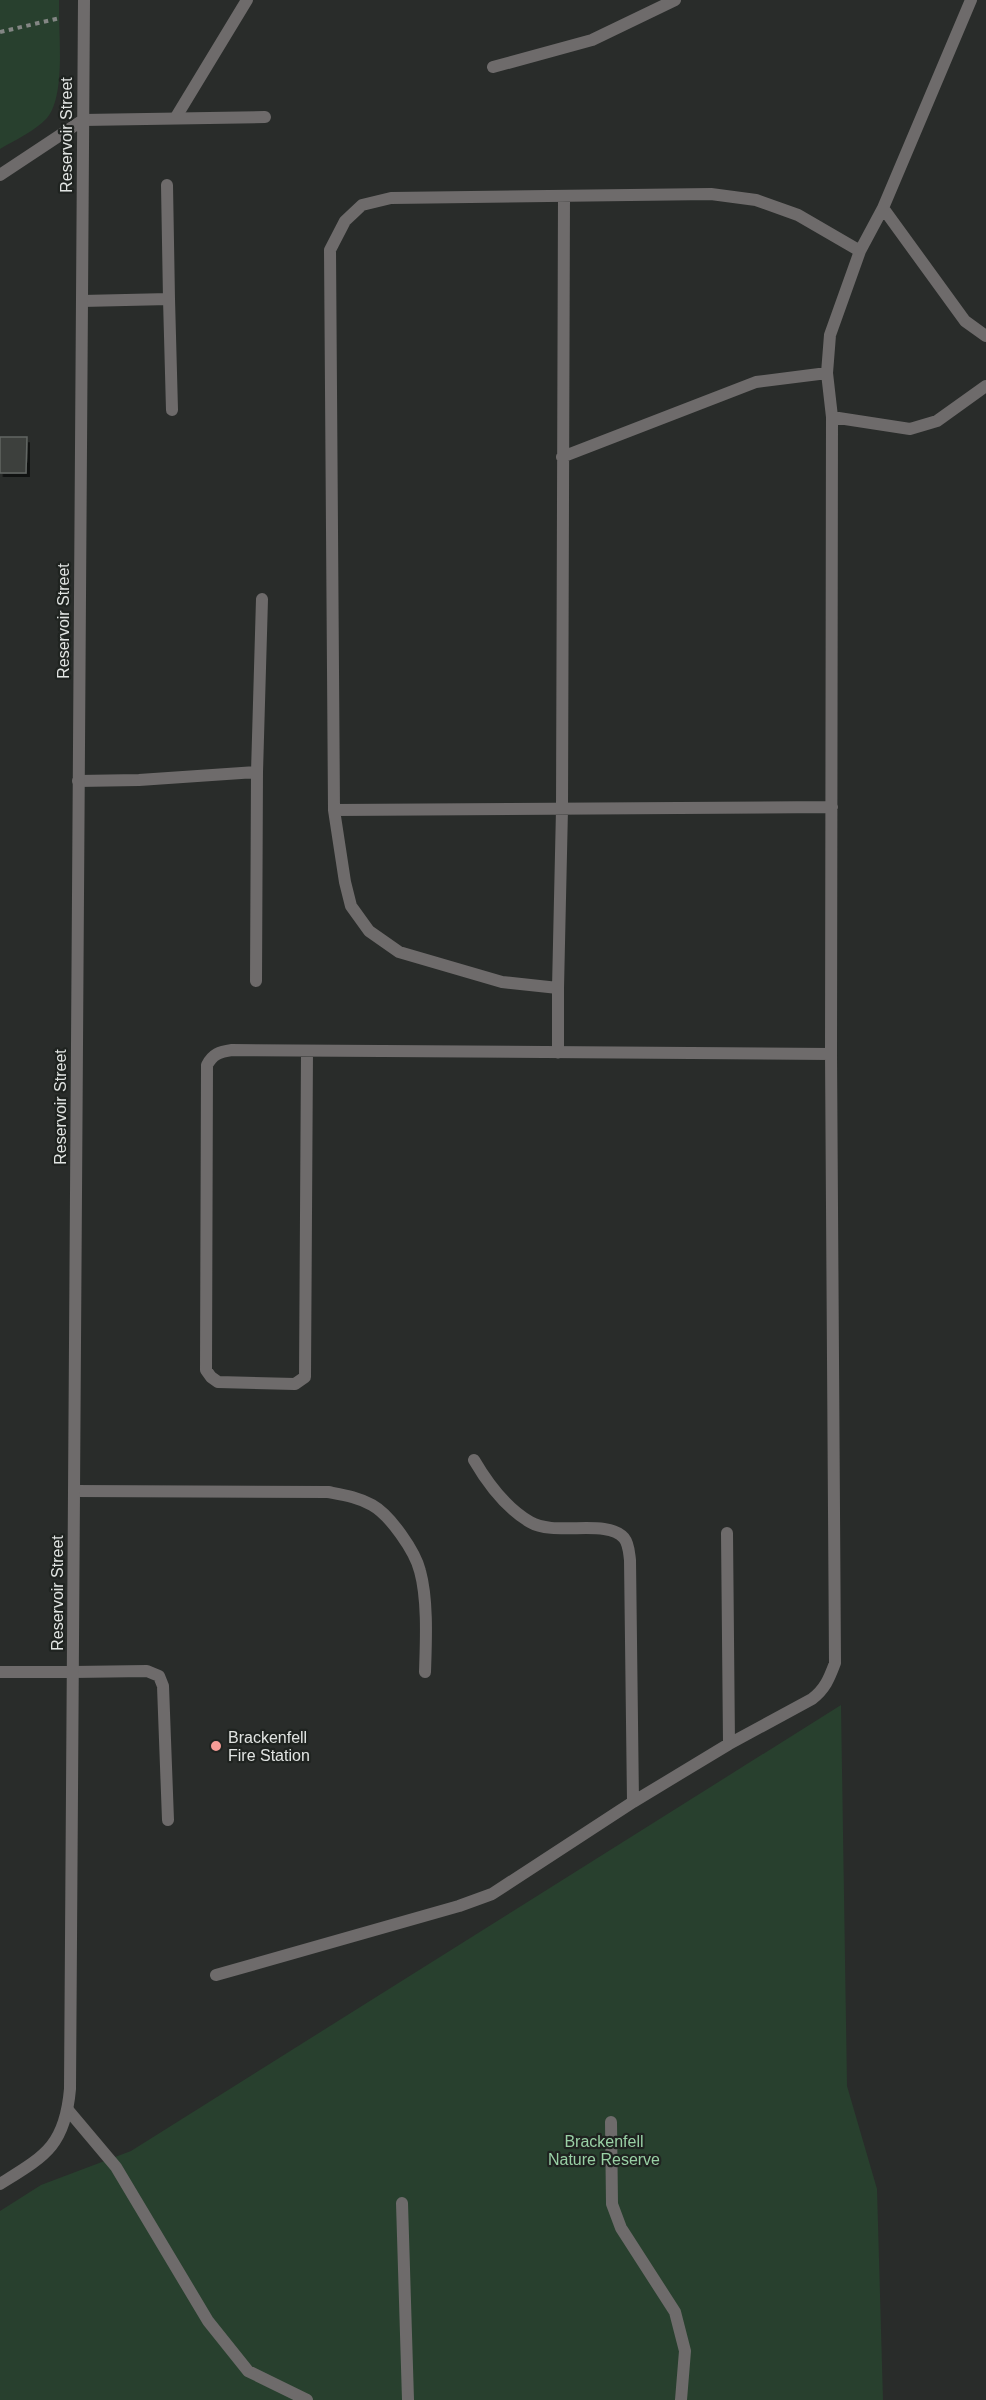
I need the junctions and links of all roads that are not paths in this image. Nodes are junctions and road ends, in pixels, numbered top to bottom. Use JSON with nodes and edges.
{"nodes":[{"id":1,"x":247,"y":0,"type":"edge"},
{"id":2,"x":675,"y":0,"type":"edge"},
{"id":3,"x":971,"y":0,"type":"edge"},
{"id":4,"x":84,"y":6,"type":"edge"},
{"id":5,"x":493,"y":67,"type":"dead end"},
{"id":6,"x":176,"y":117,"type":"junction"},
{"id":7,"x":265,"y":117,"type":"dead end"},
{"id":8,"x":83,"y":120,"type":"junction"},
{"id":9,"x":0,"y":175,"type":"edge"},
{"id":10,"x":167,"y":185,"type":"dead end"},
{"id":11,"x":564,"y":196,"type":"junction"},
{"id":12,"x":884,"y":208,"type":"junction"},
{"id":13,"x":860,"y":251,"type":"junction"},
{"id":14,"x":169,"y":299,"type":"junction"},
{"id":15,"x":82,"y":301,"type":"junction"},
{"id":16,"x":986,"y":336,"type":"edge"},
{"id":17,"x":827,"y":373,"type":"junction"},
{"id":18,"x":986,"y":386,"type":"edge"},
{"id":19,"x":172,"y":410,"type":"dead end"},
{"id":20,"x":832,"y":417,"type":"junction"},
{"id":21,"x":562,"y":457,"type":"junction"},
{"id":22,"x":262,"y":599,"type":"dead end"},
{"id":23,"x":257,"y":772,"type":"junction"},
{"id":24,"x":78,"y":781,"type":"junction"},
{"id":25,"x":832,"y":807,"type":"junction"},
{"id":26,"x":562,"y":809,"type":"junction"},
{"id":27,"x":334,"y":810,"type":"junction"},
{"id":28,"x":256,"y":981,"type":"dead end"},
{"id":29,"x":558,"y":988,"type":"junction"},
{"id":30,"x":307,"y":1052,"type":"junction"},
{"id":31,"x":558,"y":1053,"type":"junction"},
{"id":32,"x":831,"y":1054,"type":"junction"},
{"id":33,"x":474,"y":1460,"type":"dead end"},
{"id":34,"x":74,"y":1491,"type":"junction"},
{"id":35,"x":727,"y":1533,"type":"dead end"},
{"id":36,"x":0,"y":1672,"type":"edge"},
{"id":37,"x":73,"y":1672,"type":"junction"},
{"id":38,"x":425,"y":1672,"type":"dead end"},
{"id":39,"x":729,"y":1744,"type":"junction"},
{"id":40,"x":633,"y":1802,"type":"junction"},
{"id":41,"x":168,"y":1820,"type":"dead end"},
{"id":42,"x":216,"y":1975,"type":"dead end"},
{"id":43,"x":68,"y":2110,"type":"junction"},
{"id":44,"x":611,"y":2122,"type":"dead end"},
{"id":45,"x":0,"y":2184,"type":"edge"},
{"id":46,"x":402,"y":2203,"type":"dead end"},
{"id":47,"x":307,"y":2400,"type":"edge"},
{"id":48,"x":408,"y":2400,"type":"edge"},
{"id":49,"x":681,"y":2400,"type":"edge"}],
"edges":[{"from":1,"to":6,"type":"street"},
{"from":2,"to":5,"type":"street"},
{"from":3,"to":12,"type":"street"},
{"from":4,"to":8,"type":"street","name":"Reservoir Street"},
{"from":6,"to":7,"type":"street"},
{"from":6,"to":8,"type":"street"},
{"from":8,"to":9,"type":"street"},
{"from":8,"to":15,"type":"street","name":"Reservoir Street"},
{"from":10,"to":14,"type":"street"},
{"from":11,"to":13,"type":"street"},
{"from":11,"to":21,"type":"street"},
{"from":11,"to":27,"type":"street"},
{"from":12,"to":13,"type":"street"},
{"from":12,"to":16,"type":"street"},
{"from":13,"to":17,"type":"street"},
{"from":14,"to":15,"type":"street"},
{"from":14,"to":19,"type":"street"},
{"from":15,"to":24,"type":"street","name":"Reservoir Street"},
{"from":17,"to":20,"type":"street"},
{"from":17,"to":21,"type":"street"},
{"from":18,"to":20,"type":"street"},
{"from":20,"to":25,"type":"street"},
{"from":21,"to":26,"type":"street"},
{"from":22,"to":23,"type":"street"},
{"from":23,"to":24,"type":"street"},
{"from":23,"to":28,"type":"street"},
{"from":24,"to":34,"type":"street","name":"Reservoir Street"},
{"from":25,"to":26,"type":"street"},
{"from":25,"to":32,"type":"street"},
{"from":26,"to":27,"type":"street"},
{"from":26,"to":29,"type":"street"},
{"from":27,"to":29,"type":"street"},
{"from":29,"to":31,"type":"street"},
{"from":30,"to":30,"type":"street"},
{"from":30,"to":31,"type":"street"},
{"from":31,"to":32,"type":"street"},
{"from":32,"to":39,"type":"street"},
{"from":33,"to":40,"type":"street"},
{"from":34,"to":37,"type":"street","name":"Reservoir Street"},
{"from":34,"to":38,"type":"street"},
{"from":35,"to":39,"type":"street"},
{"from":36,"to":37,"type":"street"},
{"from":37,"to":41,"type":"street"},
{"from":37,"to":43,"type":"street","name":"Reservoir Street"},
{"from":39,"to":40,"type":"street"},
{"from":40,"to":42,"type":"street"},
{"from":43,"to":45,"type":"street","name":"Reservoir Street"},
{"from":43,"to":47,"type":"street"},
{"from":44,"to":49,"type":"street"},
{"from":46,"to":48,"type":"street"}]}
